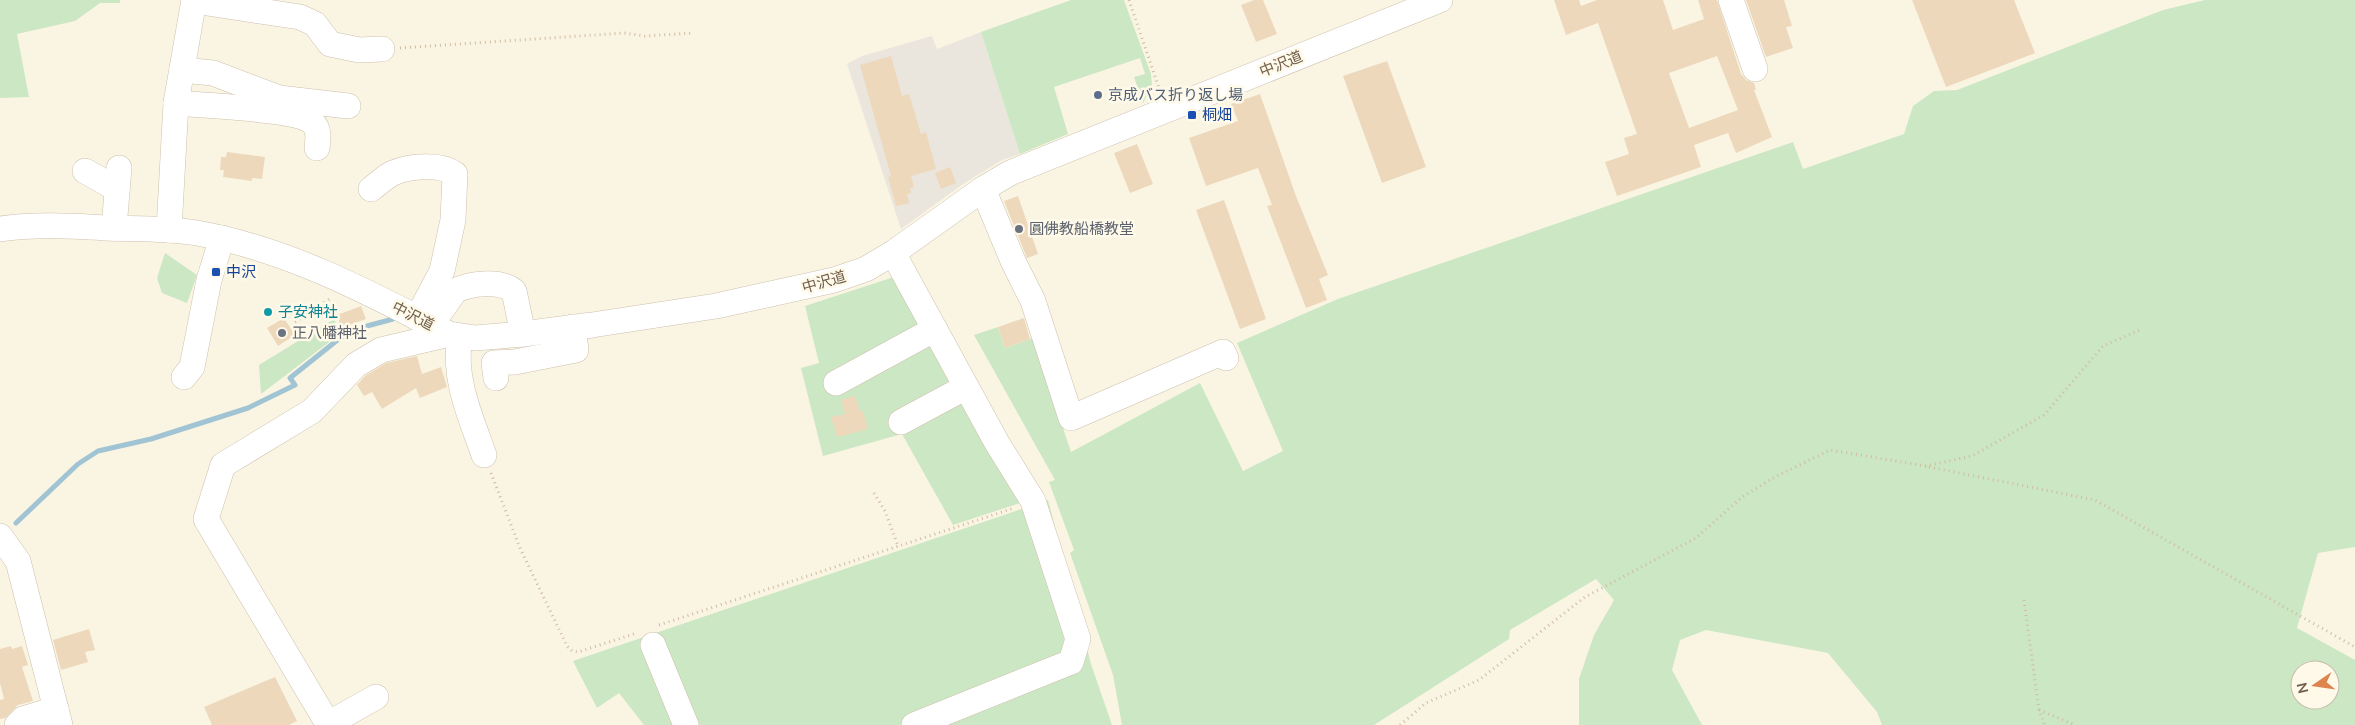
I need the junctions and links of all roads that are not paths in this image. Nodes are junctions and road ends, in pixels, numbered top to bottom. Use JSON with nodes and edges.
{"nodes":[{"id":1,"x":1440,"y":0,"type":"edge"},
{"id":2,"x":1731,"y":0,"type":"edge"},
{"id":3,"x":194,"y":1,"type":"edge"},
{"id":4,"x":382,"y":48,"type":"road end"},
{"id":5,"x":1755,"y":69,"type":"dead end"},
{"id":6,"x":182,"y":70,"type":"junction"},
{"id":7,"x":176,"y":103,"type":"junction"},
{"id":8,"x":348,"y":106,"type":"dead end"},
{"id":9,"x":317,"y":148,"type":"dead end"},
{"id":10,"x":85,"y":171,"type":"dead end"},
{"id":11,"x":371,"y":189,"type":"dead end"},
{"id":12,"x":983,"y":189,"type":"junction"},
{"id":13,"x":114,"y":228,"type":"junction"},
{"id":14,"x":0,"y":229,"type":"edge"},
{"id":15,"x":169,"y":230,"type":"junction"},
{"id":16,"x":222,"y":238,"type":"junction"},
{"id":17,"x":893,"y":253,"type":"junction"},
{"id":18,"x":573,"y":327,"type":"junction"},
{"id":19,"x":439,"y":328,"type":"junction"},
{"id":20,"x":934,"y":329,"type":"junction"},
{"id":21,"x":522,"y":334,"type":"junction"},
{"id":22,"x":1226,"y":358,"type":"dead end"},
{"id":23,"x":184,"y":377,"type":"dead end"},
{"id":24,"x":496,"y":378,"type":"dead end"},
{"id":25,"x":836,"y":383,"type":"dead end"},
{"id":26,"x":966,"y":387,"type":"junction"},
{"id":27,"x":901,"y":422,"type":"dead end"},
{"id":28,"x":484,"y":455,"type":"road end"},
{"id":29,"x":0,"y":536,"type":"edge"},
{"id":30,"x":650,"y":634,"type":"road end"},
{"id":31,"x":376,"y":697,"type":"dead end"},
{"id":32,"x":58,"y":717,"type":"edge"},
{"id":33,"x":328,"y":724,"type":"edge"},
{"id":34,"x":17,"y":725,"type":"edge"},
{"id":35,"x":686,"y":725,"type":"edge"},
{"id":36,"x":914,"y":725,"type":"edge"}],
"edges":[{"from":1,"to":12,"type":"street","name":"中沢道"},
{"from":2,"to":5,"type":"street"},
{"from":3,"to":4,"type":"street"},
{"from":3,"to":6,"type":"street"},
{"from":6,"to":7,"type":"street"},
{"from":6,"to":8,"type":"street"},
{"from":7,"to":9,"type":"street"},
{"from":7,"to":15,"type":"street"},
{"from":10,"to":13,"type":"street"},
{"from":11,"to":19,"type":"street"},
{"from":12,"to":17,"type":"street","name":"中沢道"},
{"from":12,"to":22,"type":"street"},
{"from":13,"to":14,"type":"street","name":"中沢道"},
{"from":13,"to":15,"type":"street","name":"中沢道"},
{"from":15,"to":16,"type":"street","name":"中沢道"},
{"from":16,"to":19,"type":"street","name":"中沢道"},
{"from":16,"to":23,"type":"street"},
{"from":17,"to":18,"type":"street","name":"中沢道"},
{"from":17,"to":20,"type":"street"},
{"from":18,"to":21,"type":"street","name":"中沢道"},
{"from":18,"to":24,"type":"street"},
{"from":19,"to":21,"type":"street","name":"中沢道"},
{"from":19,"to":21,"type":"street"},
{"from":19,"to":28,"type":"street"},
{"from":19,"to":33,"type":"street"},
{"from":20,"to":25,"type":"street"},
{"from":20,"to":26,"type":"street"},
{"from":26,"to":27,"type":"street"},
{"from":26,"to":36,"type":"street"},
{"from":29,"to":32,"type":"street"},
{"from":30,"to":35,"type":"street"},
{"from":31,"to":33,"type":"street"},
{"from":32,"to":34,"type":"street"}]}
